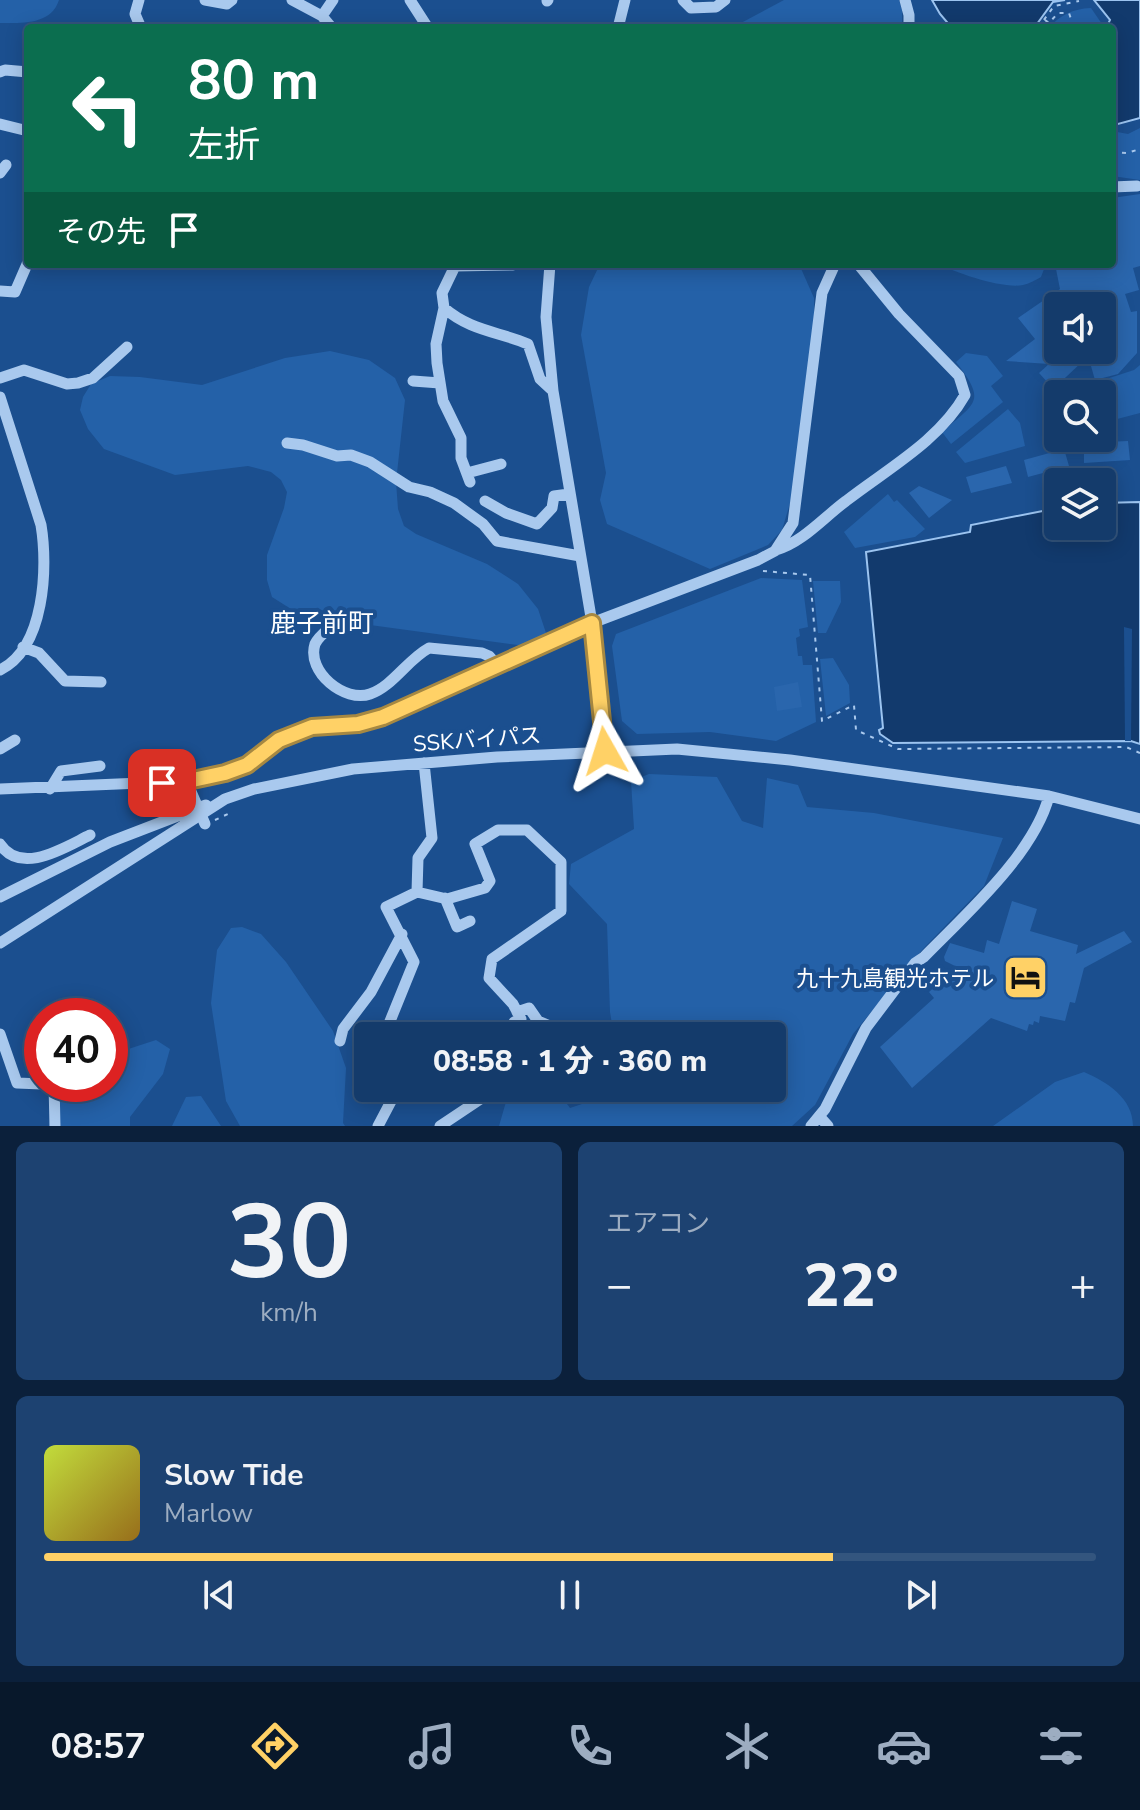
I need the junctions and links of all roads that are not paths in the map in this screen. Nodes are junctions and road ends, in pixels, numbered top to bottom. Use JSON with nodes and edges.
{"nodes":[{"id":1,"x":139,"y":0,"type":"edge"},
{"id":2,"x":205,"y":0,"type":"edge"},
{"id":3,"x":232,"y":0,"type":"edge"},
{"id":4,"x":292,"y":0,"type":"edge"},
{"id":5,"x":333,"y":0,"type":"edge"},
{"id":6,"x":625,"y":0,"type":"edge"},
{"id":7,"x":683,"y":0,"type":"edge"},
{"id":8,"x":725,"y":0,"type":"edge"},
{"id":9,"x":905,"y":0,"type":"edge"},
{"id":10,"x":413,"y":1,"type":"edge"},
{"id":11,"x":322,"y":16,"type":"junction"},
{"id":12,"x":139,"y":24,"type":"edge"},
{"id":13,"x":329,"y":24,"type":"edge"},
{"id":14,"x":426,"y":24,"type":"edge"},
{"id":15,"x":619,"y":24,"type":"edge"},
{"id":16,"x":909,"y":24,"type":"edge"},
{"id":17,"x":0,"y":72,"type":"edge"},
{"id":18,"x":24,"y":72,"type":"edge"},
{"id":19,"x":0,"y":124,"type":"edge"},
{"id":20,"x":24,"y":130,"type":"edge"},
{"id":21,"x":1137,"y":186,"type":"dead end"},
{"id":22,"x":1116,"y":187,"type":"edge"},
{"id":23,"x":25,"y":268,"type":"edge"},
{"id":24,"x":454,"y":268,"type":"edge"},
{"id":25,"x":550,"y":268,"type":"edge"},
{"id":26,"x":833,"y":268,"type":"edge"},
{"id":27,"x":861,"y":268,"type":"edge"},
{"id":28,"x":0,"y":291,"type":"edge"},
{"id":29,"x":444,"y":308,"type":"junction"},
{"id":30,"x":127,"y":347,"type":"dead end"},
{"id":31,"x":0,"y":378,"type":"edge"},
{"id":32,"x":413,"y":381,"type":"dead end"},
{"id":33,"x":440,"y":383,"type":"junction"},
{"id":34,"x":553,"y":391,"type":"junction"},
{"id":35,"x":0,"y":397,"type":"edge"},
{"id":36,"x":287,"y":443,"type":"dead end"},
{"id":37,"x":501,"y":464,"type":"dead end"},
{"id":38,"x":569,"y":494,"type":"junction"},
{"id":39,"x":485,"y":501,"type":"dead end"},
{"id":40,"x":821,"y":521,"type":"junction"},
{"id":41,"x":793,"y":523,"type":"junction"},
{"id":42,"x":775,"y":551,"type":"junction"},
{"id":43,"x":580,"y":556,"type":"junction"},
{"id":44,"x":592,"y":623,"type":"junction"},
{"id":45,"x":332,"y":626,"type":"dead end"},
{"id":46,"x":23,"y":647,"type":"junction"},
{"id":47,"x":498,"y":666,"type":"junction"},
{"id":48,"x":0,"y":670,"type":"edge"},
{"id":49,"x":101,"y":682,"type":"dead end"},
{"id":50,"x":15,"y":740,"type":"dead end"},
{"id":51,"x":0,"y":749,"type":"edge"},
{"id":52,"x":605,"y":751,"type":"junction"},
{"id":53,"x":424,"y":763,"type":"junction"},
{"id":54,"x":100,"y":766,"type":"dead end"},
{"id":55,"x":188,"y":784,"type":"junction"},
{"id":56,"x":50,"y":789,"type":"junction"},
{"id":57,"x":0,"y":791,"type":"edge"},
{"id":58,"x":1049,"y":796,"type":"junction"},
{"id":59,"x":225,"y":799,"type":"junction"},
{"id":60,"x":1140,"y":819,"type":"edge"},
{"id":61,"x":205,"y":824,"type":"road end"},
{"id":62,"x":90,"y":835,"type":"dead end"},
{"id":63,"x":0,"y":844,"type":"edge"},
{"id":64,"x":417,"y":892,"type":"junction"},
{"id":65,"x":0,"y":897,"type":"edge"},
{"id":66,"x":445,"y":898,"type":"junction"},
{"id":67,"x":470,"y":921,"type":"dead end"},
{"id":68,"x":402,"y":934,"type":"junction"},
{"id":69,"x":0,"y":943,"type":"edge"},
{"id":70,"x":390,"y":1022,"type":"edge"},
{"id":71,"x":540,"y":1022,"type":"edge"},
{"id":72,"x":0,"y":1034,"type":"edge"},
{"id":73,"x":340,"y":1041,"type":"dead end"},
{"id":74,"x":24,"y":1083,"type":"edge"},
{"id":75,"x":54,"y":1102,"type":"edge"},
{"id":76,"x":391,"y":1102,"type":"edge"},
{"id":77,"x":476,"y":1102,"type":"edge"},
{"id":78,"x":815,"y":1121,"type":"edge"},
{"id":79,"x":55,"y":1126,"type":"edge"},
{"id":80,"x":378,"y":1126,"type":"edge"},
{"id":81,"x":440,"y":1126,"type":"edge"},
{"id":82,"x":828,"y":1126,"type":"edge"}],
"edges":[{"from":1,"to":12,"type":"street"},
{"from":2,"to":3,"type":"street"},
{"from":4,"to":11,"type":"street"},
{"from":5,"to":11,"type":"street"},
{"from":6,"to":15,"type":"street"},
{"from":7,"to":8,"type":"street"},
{"from":9,"to":16,"type":"street"},
{"from":10,"to":14,"type":"street"},
{"from":11,"to":13,"type":"street"},
{"from":17,"to":18,"type":"street"},
{"from":19,"to":20,"type":"street"},
{"from":21,"to":22,"type":"street"},
{"from":23,"to":28,"type":"street"},
{"from":24,"to":29,"type":"street"},
{"from":25,"to":34,"type":"street"},
{"from":26,"to":41,"type":"street"},
{"from":27,"to":40,"type":"street"},
{"from":29,"to":33,"type":"street"},
{"from":29,"to":34,"type":"street"},
{"from":30,"to":31,"type":"street"},
{"from":32,"to":33,"type":"street"},
{"from":33,"to":37,"type":"street"},
{"from":34,"to":38,"type":"street"},
{"from":35,"to":46,"type":"street"},
{"from":36,"to":43,"type":"street"},
{"from":38,"to":39,"type":"street"},
{"from":38,"to":43,"type":"street"},
{"from":40,"to":41,"type":"street"},
{"from":40,"to":42,"type":"street"},
{"from":41,"to":42,"type":"street"},
{"from":42,"to":44,"type":"street"},
{"from":43,"to":44,"type":"street"},
{"from":44,"to":47,"type":"street"},
{"from":44,"to":52,"type":"street"},
{"from":45,"to":47,"type":"street"},
{"from":46,"to":48,"type":"street"},
{"from":46,"to":49,"type":"street"},
{"from":47,"to":55,"type":"street"},
{"from":50,"to":51,"type":"street"},
{"from":52,"to":53,"type":"street","name":"SSKバイパス"},
{"from":52,"to":58,"type":"street","name":"SSKバイパス"},
{"from":53,"to":59,"type":"street","name":"SSKバイパス"},
{"from":53,"to":64,"type":"street"},
{"from":54,"to":56,"type":"street"},
{"from":55,"to":56,"type":"street"},
{"from":55,"to":61,"type":"street","bridge":true},
{"from":56,"to":57,"type":"street"},
{"from":58,"to":60,"type":"street","name":"SSKバイパス"},
{"from":58,"to":78,"type":"street"},
{"from":59,"to":65,"type":"street"},
{"from":59,"to":69,"type":"street","name":"SSKバイパス"},
{"from":62,"to":63,"type":"street"},
{"from":64,"to":66,"type":"street"},
{"from":64,"to":68,"type":"street"},
{"from":66,"to":67,"type":"street"},
{"from":66,"to":71,"type":"street"},
{"from":68,"to":70,"type":"street"},
{"from":68,"to":73,"type":"street"},
{"from":72,"to":74,"type":"street"},
{"from":75,"to":79,"type":"street"},
{"from":76,"to":80,"type":"street"},
{"from":77,"to":81,"type":"street"},
{"from":78,"to":82,"type":"street"}]}
